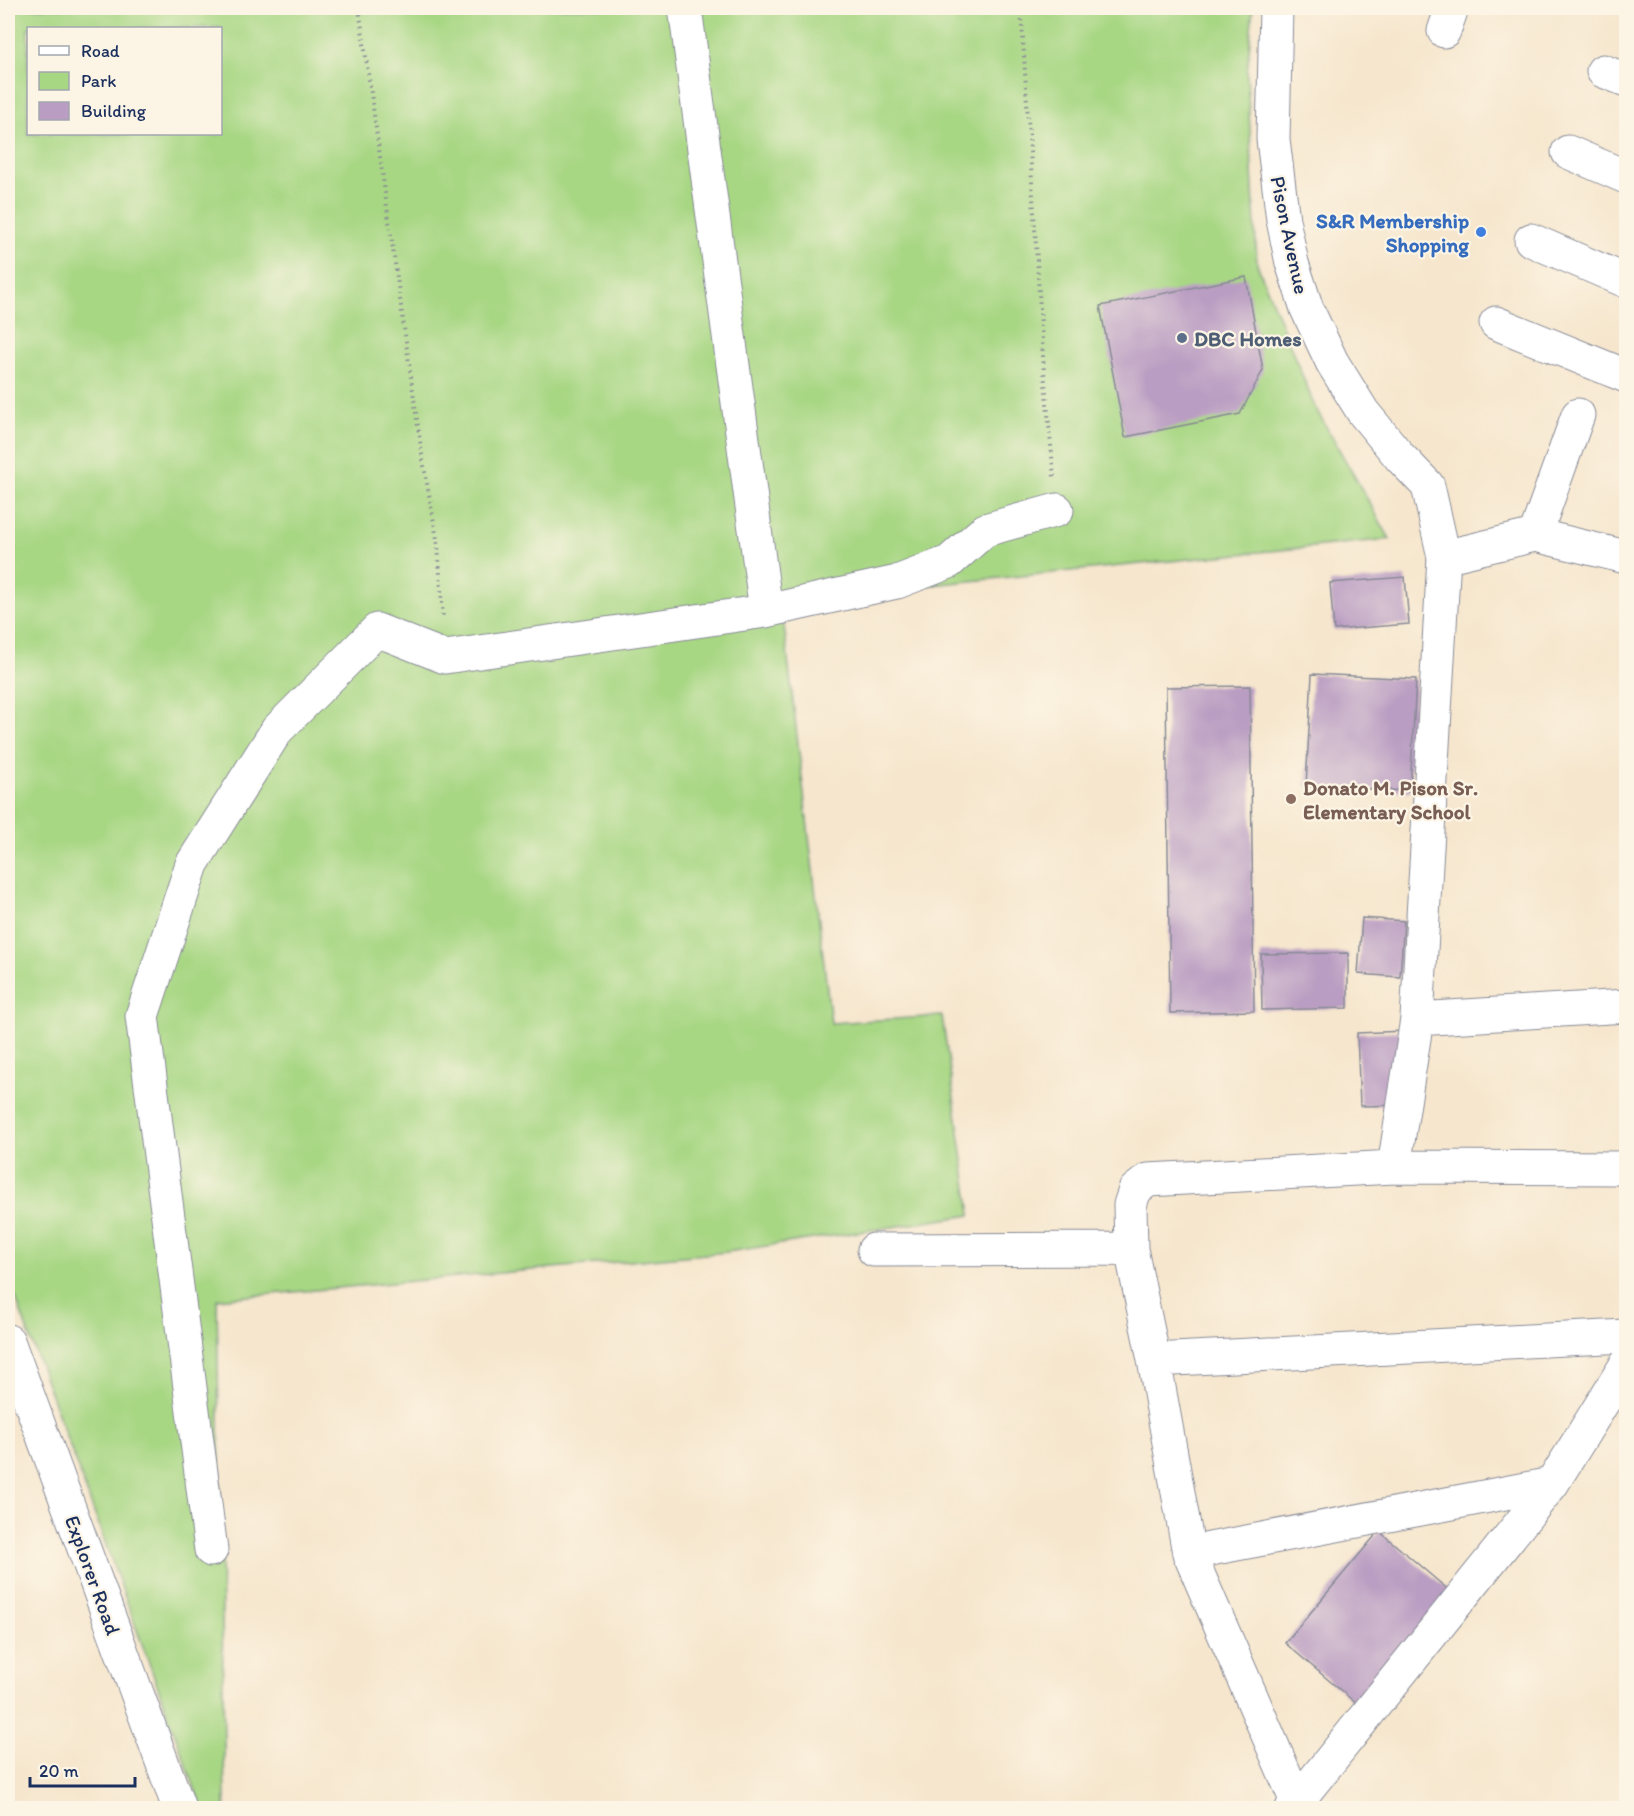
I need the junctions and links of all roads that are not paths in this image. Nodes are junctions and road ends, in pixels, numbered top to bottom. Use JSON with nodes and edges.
{"nodes":[{"id":1,"x":685,"y":8,"type":"edge"},
{"id":2,"x":1276,"y":8,"type":"edge"},
{"id":3,"x":1568,"y":152,"type":"dead end"},
{"id":4,"x":1626,"y":177,"type":"edge"},
{"id":5,"x":1531,"y":240,"type":"dead end"},
{"id":6,"x":1626,"y":281,"type":"edge"},
{"id":7,"x":1496,"y":323,"type":"dead end"},
{"id":8,"x":1626,"y":376,"type":"edge"},
{"id":9,"x":1578,"y":416,"type":"dead end"},
{"id":10,"x":1057,"y":510,"type":"road end"},
{"id":11,"x":1535,"y":535,"type":"junction"},
{"id":12,"x":1444,"y":557,"type":"junction"},
{"id":13,"x":1626,"y":557,"type":"edge"},
{"id":14,"x":765,"y":611,"type":"junction"},
{"id":15,"x":1626,"y":1006,"type":"edge"},
{"id":16,"x":1417,"y":1019,"type":"junction"},
{"id":17,"x":1394,"y":1167,"type":"junction"},
{"id":18,"x":1626,"y":1168,"type":"edge"},
{"id":19,"x":1131,"y":1249,"type":"junction"},
{"id":20,"x":874,"y":1250,"type":"dead end"},
{"id":21,"x":1626,"y":1336,"type":"edge"},
{"id":22,"x":8,"y":1341,"type":"edge"},
{"id":23,"x":1154,"y":1360,"type":"junction"},
{"id":24,"x":1626,"y":1365,"type":"edge"},
{"id":25,"x":1552,"y":1484,"type":"junction"},
{"id":26,"x":211,"y":1550,"type":"dead end"},
{"id":27,"x":1189,"y":1553,"type":"junction"},
{"id":28,"x":1294,"y":1805,"type":"edge"},
{"id":29,"x":179,"y":1809,"type":"edge"}],
"edges":[{"from":1,"to":14,"type":"street"},
{"from":2,"to":12,"type":"street","name":"Pison Avenue"},
{"from":3,"to":4,"type":"street"},
{"from":5,"to":6,"type":"street"},
{"from":7,"to":8,"type":"street"},
{"from":9,"to":11,"type":"street"},
{"from":10,"to":14,"type":"street"},
{"from":11,"to":12,"type":"street"},
{"from":11,"to":13,"type":"street"},
{"from":12,"to":16,"type":"street","name":"Pison Avenue"},
{"from":14,"to":26,"type":"street"},
{"from":15,"to":16,"type":"street"},
{"from":16,"to":17,"type":"street","name":"Pison Avenue"},
{"from":17,"to":18,"type":"street"},
{"from":17,"to":19,"type":"street"},
{"from":19,"to":20,"type":"street"},
{"from":19,"to":23,"type":"street"},
{"from":21,"to":23,"type":"street"},
{"from":22,"to":29,"type":"street","name":"Explorer Road"},
{"from":23,"to":27,"type":"street"},
{"from":24,"to":25,"type":"street"},
{"from":25,"to":27,"type":"street"},
{"from":25,"to":28,"type":"street"},
{"from":27,"to":28,"type":"street"}]}
